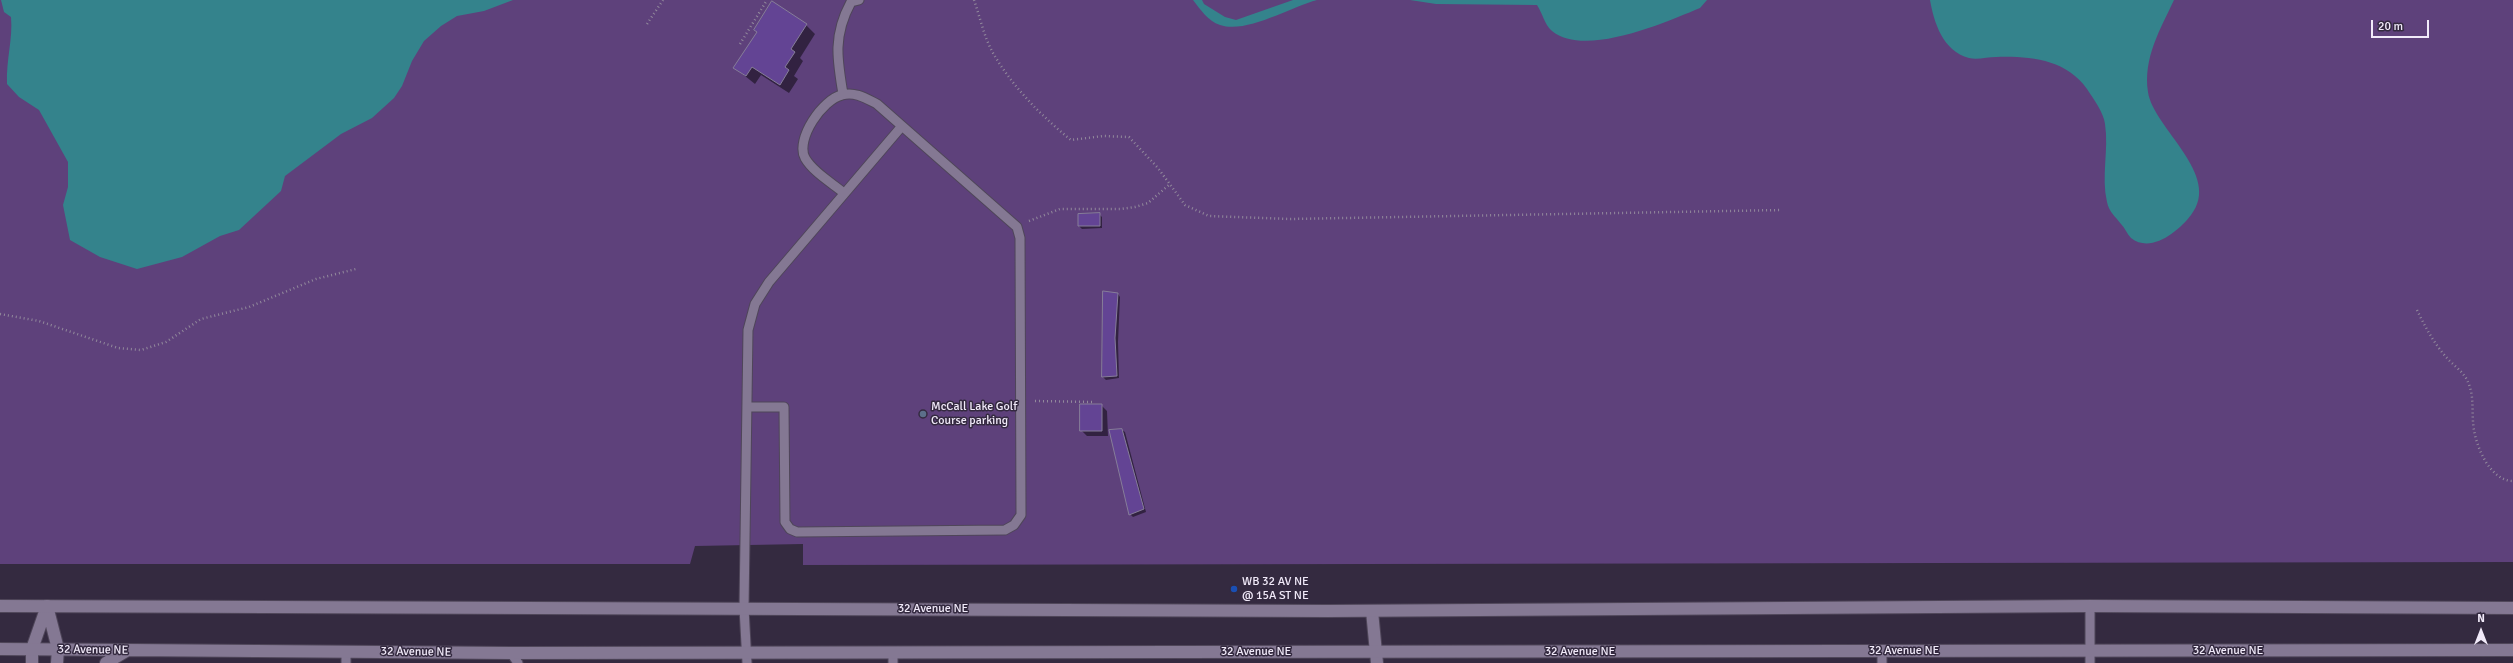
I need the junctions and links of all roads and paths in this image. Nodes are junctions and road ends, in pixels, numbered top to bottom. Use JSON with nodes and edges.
{"nodes":[{"id":1,"x":663,"y":0,"type":"edge"},
{"id":2,"x":767,"y":0,"type":"edge"},
{"id":3,"x":860,"y":0,"type":"edge"},
{"id":4,"x":974,"y":0,"type":"edge"},
{"id":5,"x":647,"y":24,"type":"dead end"},
{"id":6,"x":740,"y":44,"type":"dead end"},
{"id":7,"x":843,"y":94,"type":"junction"},
{"id":8,"x":902,"y":126,"type":"junction"},
{"id":9,"x":1170,"y":184,"type":"junction"},
{"id":10,"x":844,"y":193,"type":"junction"},
{"id":11,"x":1782,"y":210,"type":"dead end"},
{"id":12,"x":1017,"y":227,"type":"junction"},
{"id":13,"x":356,"y":269,"type":"dead end"},
{"id":14,"x":2417,"y":310,"type":"dead end"},
{"id":15,"x":0,"y":314,"type":"edge"},
{"id":16,"x":1046,"y":401,"type":"dead end"},
{"id":17,"x":1093,"y":402,"type":"dead end"},
{"id":18,"x":747,"y":407,"type":"junction"},
{"id":19,"x":2513,"y":482,"type":"edge"},
{"id":20,"x":0,"y":606,"type":"edge"},
{"id":21,"x":47,"y":606,"type":"junction"},
{"id":22,"x":2090,"y":606,"type":"junction"},
{"id":23,"x":744,"y":608,"type":"junction"},
{"id":24,"x":2513,"y":608,"type":"edge"},
{"id":25,"x":1372,"y":610,"type":"junction"},
{"id":26,"x":32,"y":649,"type":"junction"},
{"id":27,"x":58,"y":649,"type":"junction"},
{"id":28,"x":0,"y":650,"type":"edge"},
{"id":29,"x":2513,"y":650,"type":"edge"},
{"id":30,"x":127,"y":651,"type":"junction"},
{"id":31,"x":346,"y":657,"type":"edge"},
{"id":32,"x":1882,"y":657,"type":"edge"},
{"id":33,"x":2090,"y":657,"type":"edge"},
{"id":34,"x":515,"y":658,"type":"edge"},
{"id":35,"x":747,"y":658,"type":"edge"},
{"id":36,"x":893,"y":658,"type":"edge"},
{"id":37,"x":1377,"y":658,"type":"edge"},
{"id":38,"x":32,"y":663,"type":"edge"},
{"id":39,"x":57,"y":663,"type":"edge"},
{"id":40,"x":106,"y":663,"type":"edge"}],
"edges":[{"from":1,"to":5,"type":"path"},
{"from":2,"to":6,"type":"path"},
{"from":3,"to":7,"type":"lane"},
{"from":4,"to":9,"type":"path"},
{"from":7,"to":8,"type":"lane"},
{"from":7,"to":10,"type":"lane"},
{"from":8,"to":10,"type":"lane"},
{"from":8,"to":12,"type":"lane"},
{"from":9,"to":11,"type":"path"},
{"from":9,"to":12,"type":"path"},
{"from":10,"to":18,"type":"lane"},
{"from":12,"to":18,"type":"lane"},
{"from":13,"to":15,"type":"path"},
{"from":14,"to":19,"type":"path"},
{"from":16,"to":17,"type":"path"},
{"from":18,"to":23,"type":"lane"},
{"from":20,"to":21,"type":"main road","name":"32 Avenue NE"},
{"from":21,"to":23,"type":"main road","name":"32 Avenue NE"},
{"from":21,"to":26,"type":"main road"},
{"from":21,"to":27,"type":"main road"},
{"from":22,"to":24,"type":"main road","name":"32 Avenue NE"},
{"from":22,"to":25,"type":"main road","name":"32 Avenue NE"},
{"from":22,"to":33,"type":"lane"},
{"from":23,"to":25,"type":"main road","name":"32 Avenue NE"},
{"from":23,"to":35,"type":"lane"},
{"from":25,"to":37,"type":"main road"},
{"from":26,"to":27,"type":"main road","name":"32 Avenue NE"},
{"from":26,"to":28,"type":"main road","name":"32 Avenue NE"},
{"from":26,"to":38,"type":"main road"},
{"from":27,"to":30,"type":"main road","name":"32 Avenue NE"},
{"from":27,"to":39,"type":"main road"},
{"from":29,"to":33,"type":"main road","name":"32 Avenue NE"},
{"from":30,"to":31,"type":"main road","name":"32 Avenue NE"},
{"from":30,"to":40,"type":"main road"},
{"from":31,"to":34,"type":"main road","name":"32 Avenue NE"},
{"from":32,"to":33,"type":"main road","name":"32 Avenue NE"},
{"from":32,"to":37,"type":"main road","name":"32 Avenue NE"},
{"from":34,"to":35,"type":"main road","name":"32 Avenue NE"},
{"from":35,"to":36,"type":"main road","name":"32 Avenue NE"},
{"from":36,"to":37,"type":"main road","name":"32 Avenue NE"}]}
